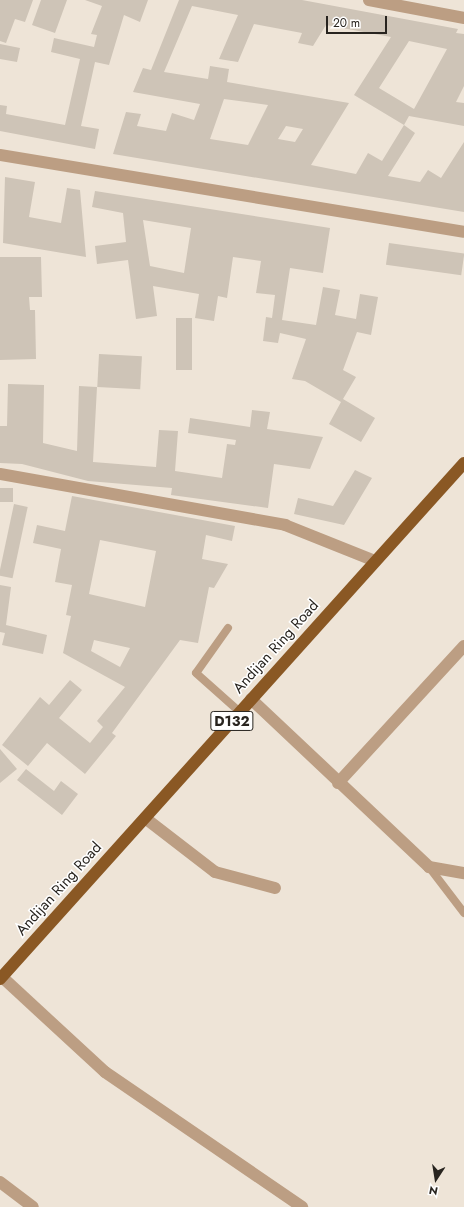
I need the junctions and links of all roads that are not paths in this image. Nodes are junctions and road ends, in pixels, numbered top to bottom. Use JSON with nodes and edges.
{"nodes":[{"id":1,"x":369,"y":0,"type":"edge"},
{"id":2,"x":464,"y":18,"type":"edge"},
{"id":3,"x":0,"y":155,"type":"edge"},
{"id":4,"x":464,"y":232,"type":"edge"},
{"id":5,"x":464,"y":463,"type":"edge"},
{"id":6,"x":0,"y":474,"type":"edge"},
{"id":7,"x":375,"y":561,"type":"junction"},
{"id":8,"x":228,"y":628,"type":"dead end"},
{"id":9,"x":464,"y":646,"type":"edge"},
{"id":10,"x":251,"y":699,"type":"junction"},
{"id":11,"x":240,"y":712,"type":"junction"},
{"id":12,"x":338,"y":783,"type":"junction"},
{"id":13,"x":145,"y":818,"type":"junction"},
{"id":14,"x":429,"y":867,"type":"junction"},
{"id":15,"x":464,"y":873,"type":"edge"},
{"id":16,"x":275,"y":888,"type":"dead end"},
{"id":17,"x":464,"y":913,"type":"edge"},
{"id":18,"x":1,"y":978,"type":"edge"},
{"id":19,"x":0,"y":1182,"type":"edge"},
{"id":20,"x":33,"y":1207,"type":"edge"},
{"id":21,"x":302,"y":1207,"type":"edge"}],
"edges":[{"from":1,"to":2,"type":"street"},
{"from":3,"to":4,"type":"street"},
{"from":5,"to":7,"type":"highway","name":"Andijan Ring Road","number":"D132"},
{"from":6,"to":7,"type":"street"},
{"from":7,"to":10,"type":"highway","name":"Andijan Ring Road","number":"D132"},
{"from":8,"to":11,"type":"lane"},
{"from":9,"to":12,"type":"street"},
{"from":10,"to":11,"type":"highway","name":"Andijan Ring Road","number":"D132"},
{"from":10,"to":12,"type":"street"},
{"from":11,"to":13,"type":"highway","name":"Andijan Ring Road","number":"D132"},
{"from":12,"to":14,"type":"street"},
{"from":13,"to":16,"type":"street"},
{"from":13,"to":18,"type":"highway","name":"Andijan Ring Road","number":"D132"},
{"from":14,"to":15,"type":"street"},
{"from":14,"to":17,"type":"lane"},
{"from":18,"to":21,"type":"street"},
{"from":19,"to":20,"type":"street"}]}
